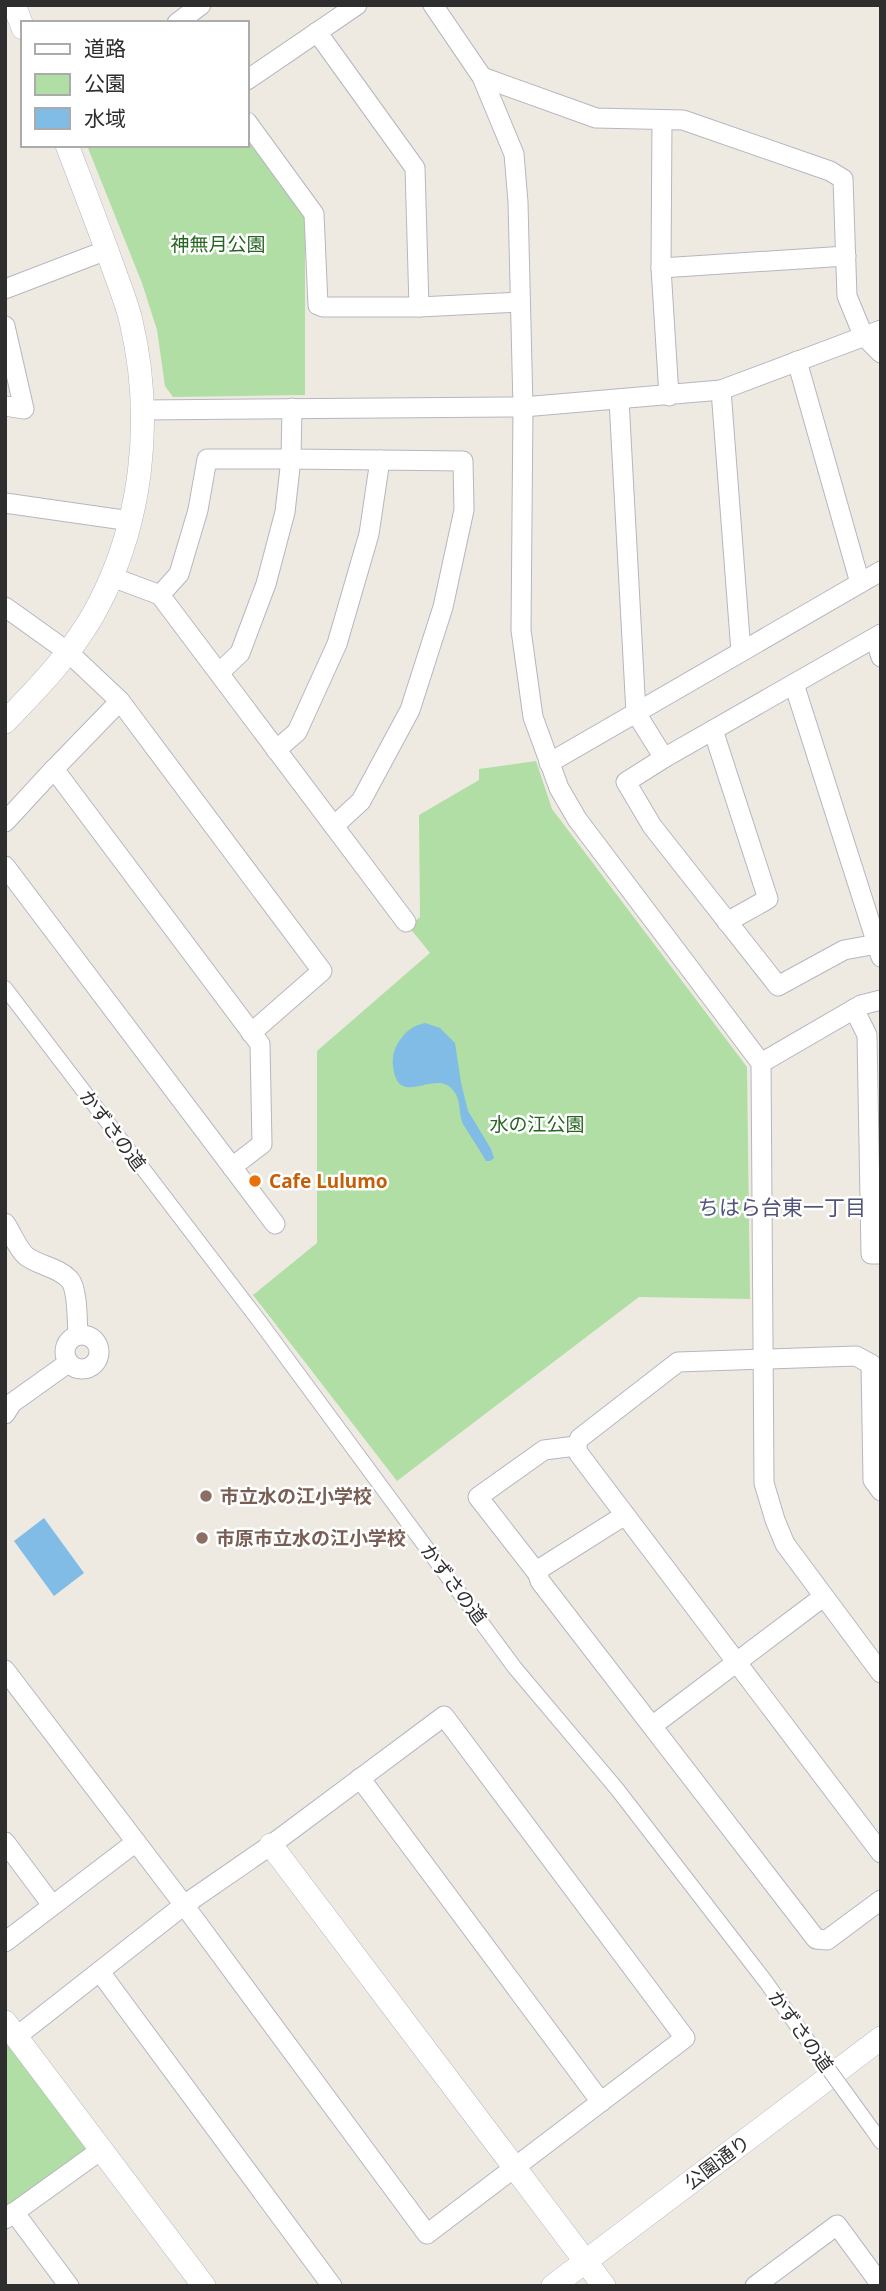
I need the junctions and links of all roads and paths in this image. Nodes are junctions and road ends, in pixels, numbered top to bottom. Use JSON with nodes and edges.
{"nodes":[{"id":1,"x":14,"y":5,"type":"edge"},
{"id":2,"x":201,"y":5,"type":"edge"},
{"id":3,"x":357,"y":5,"type":"edge"},
{"id":4,"x":433,"y":5,"type":"edge"},
{"id":5,"x":180,"y":21,"type":"edge"},
{"id":6,"x":21,"y":23,"type":"edge"},
{"id":7,"x":317,"y":32,"type":"junction"},
{"id":8,"x":482,"y":77,"type":"junction"},
{"id":9,"x":248,"y":79,"type":"edge"},
{"id":10,"x":662,"y":120,"type":"junction"},
{"id":11,"x":248,"y":123,"type":"edge"},
{"id":12,"x":68,"y":147,"type":"edge"},
{"id":13,"x":107,"y":250,"type":"junction"},
{"id":14,"x":846,"y":256,"type":"junction"},
{"id":15,"x":661,"y":268,"type":"junction"},
{"id":16,"x":5,"y":289,"type":"edge"},
{"id":17,"x":519,"y":302,"type":"junction"},
{"id":18,"x":419,"y":307,"type":"junction"},
{"id":19,"x":5,"y":326,"type":"edge"},
{"id":20,"x":872,"y":332,"type":"edge"},
{"id":21,"x":881,"y":353,"type":"edge"},
{"id":22,"x":797,"y":360,"type":"junction"},
{"id":23,"x":721,"y":390,"type":"junction"},
{"id":24,"x":669,"y":396,"type":"junction"},
{"id":25,"x":619,"y":400,"type":"junction"},
{"id":26,"x":5,"y":406,"type":"edge"},
{"id":27,"x":523,"y":407,"type":"junction"},
{"id":28,"x":292,"y":408,"type":"junction"},
{"id":29,"x":143,"y":410,"type":"junction"},
{"id":30,"x":291,"y":458,"type":"junction"},
{"id":31,"x":380,"y":460,"type":"junction"},
{"id":32,"x":5,"y":503,"type":"edge"},
{"id":33,"x":131,"y":521,"type":"junction"},
{"id":34,"x":881,"y":571,"type":"edge"},
{"id":35,"x":113,"y":577,"type":"junction"},
{"id":36,"x":860,"y":583,"type":"junction"},
{"id":37,"x":159,"y":595,"type":"junction"},
{"id":38,"x":7,"y":613,"type":"edge"},
{"id":39,"x":878,"y":636,"type":"edge"},
{"id":40,"x":68,"y":652,"type":"junction"},
{"id":41,"x":741,"y":652,"type":"junction"},
{"id":42,"x":881,"y":657,"type":"edge"},
{"id":43,"x":219,"y":673,"type":"junction"},
{"id":44,"x":794,"y":684,"type":"junction"},
{"id":45,"x":120,"y":701,"type":"junction"},
{"id":46,"x":636,"y":713,"type":"junction"},
{"id":47,"x":5,"y":722,"type":"edge"},
{"id":48,"x":713,"y":730,"type":"junction"},
{"id":49,"x":276,"y":750,"type":"junction"},
{"id":50,"x":664,"y":758,"type":"junction"},
{"id":51,"x":549,"y":763,"type":"junction"},
{"id":52,"x":54,"y":769,"type":"junction"},
{"id":53,"x":5,"y":822,"type":"edge"},
{"id":54,"x":334,"y":826,"type":"junction"},
{"id":55,"x":5,"y":866,"type":"edge"},
{"id":56,"x":406,"y":922,"type":"dead end"},
{"id":57,"x":727,"y":922,"type":"junction"},
{"id":58,"x":879,"y":948,"type":"edge"},
{"id":59,"x":5,"y":988,"type":"edge"},
{"id":60,"x":881,"y":1000,"type":"edge"},
{"id":61,"x":854,"y":1009,"type":"junction"},
{"id":62,"x":251,"y":1033,"type":"junction"},
{"id":63,"x":761,"y":1063,"type":"junction"},
{"id":64,"x":874,"y":1099,"type":"edge"},
{"id":65,"x":232,"y":1167,"type":"junction"},
{"id":66,"x":875,"y":1179,"type":"edge"},
{"id":67,"x":5,"y":1223,"type":"edge"},
{"id":68,"x":275,"y":1224,"type":"dead end"},
{"id":69,"x":881,"y":1254,"type":"edge"},
{"id":70,"x":78,"y":1335,"type":"junction"},
{"id":71,"x":763,"y":1358,"type":"junction"},
{"id":72,"x":68,"y":1363,"type":"junction"},
{"id":73,"x":8,"y":1407,"type":"edge"},
{"id":74,"x":576,"y":1446,"type":"junction"},
{"id":75,"x":881,"y":1491,"type":"edge"},
{"id":76,"x":625,"y":1515,"type":"junction"},
{"id":77,"x":538,"y":1574,"type":"junction"},
{"id":78,"x":823,"y":1597,"type":"junction"},
{"id":79,"x":736,"y":1663,"type":"junction"},
{"id":80,"x":5,"y":1670,"type":"edge"},
{"id":81,"x":881,"y":1673,"type":"edge"},
{"id":82,"x":652,"y":1726,"type":"junction"},
{"id":83,"x":360,"y":1778,"type":"junction"},
{"id":84,"x":5,"y":1842,"type":"edge"},
{"id":85,"x":136,"y":1842,"type":"junction"},
{"id":86,"x":271,"y":1845,"type":"junction"},
{"id":87,"x":881,"y":1853,"type":"edge"},
{"id":88,"x":881,"y":1900,"type":"edge"},
{"id":89,"x":52,"y":1905,"type":"junction"},
{"id":90,"x":184,"y":1905,"type":"junction"},
{"id":91,"x":5,"y":1942,"type":"edge"},
{"id":92,"x":100,"y":1972,"type":"junction"},
{"id":93,"x":11,"y":2030,"type":"edge"},
{"id":94,"x":881,"y":2038,"type":"edge"},
{"id":95,"x":601,"y":2102,"type":"junction"},
{"id":96,"x":881,"y":2142,"type":"edge"},
{"id":97,"x":102,"y":2150,"type":"junction"},
{"id":98,"x":515,"y":2167,"type":"junction"},
{"id":99,"x":10,"y":2216,"type":"edge"},
{"id":100,"x":585,"y":2261,"type":"junction"},
{"id":101,"x":756,"y":2285,"type":"edge"},
{"id":102,"x":881,"y":2285,"type":"edge"},
{"id":103,"x":69,"y":2286,"type":"edge"},
{"id":104,"x":204,"y":2286,"type":"edge"},
{"id":105,"x":332,"y":2286,"type":"edge"},
{"id":106,"x":552,"y":2286,"type":"edge"},
{"id":107,"x":604,"y":2286,"type":"edge"}],
"edges":[{"from":1,"to":6,"type":"street"},
{"from":2,"to":5,"type":"street"},
{"from":3,"to":7,"type":"street"},
{"from":4,"to":8,"type":"street"},
{"from":7,"to":9,"type":"street"},
{"from":7,"to":18,"type":"street"},
{"from":8,"to":10,"type":"street"},
{"from":8,"to":17,"type":"street"},
{"from":10,"to":14,"type":"street"},
{"from":10,"to":15,"type":"street"},
{"from":11,"to":18,"type":"street"},
{"from":12,"to":13,"type":"street"},
{"from":13,"to":16,"type":"street"},
{"from":13,"to":29,"type":"street"},
{"from":14,"to":15,"type":"street"},
{"from":14,"to":20,"type":"street"},
{"from":15,"to":24,"type":"street"},
{"from":17,"to":18,"type":"street"},
{"from":17,"to":27,"type":"street"},
{"from":19,"to":26,"type":"street"},
{"from":20,"to":21,"type":"street"},
{"from":20,"to":22,"type":"street"},
{"from":22,"to":23,"type":"street"},
{"from":22,"to":36,"type":"street"},
{"from":23,"to":24,"type":"street"},
{"from":23,"to":41,"type":"street"},
{"from":24,"to":25,"type":"street"},
{"from":25,"to":27,"type":"street"},
{"from":25,"to":46,"type":"street"},
{"from":27,"to":28,"type":"street"},
{"from":27,"to":51,"type":"street"},
{"from":28,"to":29,"type":"street"},
{"from":28,"to":30,"type":"street"},
{"from":29,"to":33,"type":"street"},
{"from":30,"to":31,"type":"street"},
{"from":30,"to":37,"type":"street"},
{"from":30,"to":43,"type":"street"},
{"from":31,"to":49,"type":"street"},
{"from":31,"to":54,"type":"street"},
{"from":32,"to":33,"type":"street"},
{"from":33,"to":35,"type":"street"},
{"from":34,"to":36,"type":"street"},
{"from":35,"to":37,"type":"street"},
{"from":35,"to":40,"type":"street"},
{"from":36,"to":41,"type":"street"},
{"from":37,"to":43,"type":"street"},
{"from":38,"to":40,"type":"street"},
{"from":39,"to":42,"type":"street"},
{"from":39,"to":44,"type":"street"},
{"from":40,"to":45,"type":"street"},
{"from":40,"to":47,"type":"street"},
{"from":41,"to":46,"type":"street"},
{"from":43,"to":49,"type":"street"},
{"from":44,"to":48,"type":"street"},
{"from":44,"to":58,"type":"street"},
{"from":45,"to":52,"type":"street"},
{"from":45,"to":62,"type":"street"},
{"from":46,"to":50,"type":"street"},
{"from":46,"to":51,"type":"street"},
{"from":48,"to":50,"type":"street"},
{"from":48,"to":57,"type":"street"},
{"from":49,"to":54,"type":"street"},
{"from":50,"to":57,"type":"street"},
{"from":51,"to":63,"type":"street"},
{"from":52,"to":53,"type":"street"},
{"from":52,"to":62,"type":"street"},
{"from":54,"to":56,"type":"street"},
{"from":55,"to":65,"type":"street"},
{"from":57,"to":58,"type":"street"},
{"from":59,"to":96,"type":"street","name":"かずさの道","bridge":true},
{"from":60,"to":61,"type":"street"},
{"from":61,"to":63,"type":"street"},
{"from":61,"to":64,"type":"street"},
{"from":62,"to":65,"type":"street"},
{"from":63,"to":71,"type":"street"},
{"from":64,"to":66,"type":"street"},
{"from":65,"to":68,"type":"street"},
{"from":66,"to":69,"type":"street"},
{"from":67,"to":70,"type":"street"},
{"from":70,"to":72,"type":"street"},
{"from":70,"to":72,"type":"street"},
{"from":71,"to":74,"type":"street"},
{"from":71,"to":75,"type":"street"},
{"from":71,"to":78,"type":"street"},
{"from":72,"to":73,"type":"street"},
{"from":74,"to":76,"type":"street"},
{"from":74,"to":77,"type":"street"},
{"from":76,"to":77,"type":"street"},
{"from":76,"to":79,"type":"street"},
{"from":77,"to":82,"type":"street"},
{"from":78,"to":79,"type":"street"},
{"from":78,"to":81,"type":"street"},
{"from":79,"to":82,"type":"street"},
{"from":79,"to":87,"type":"street"},
{"from":80,"to":85,"type":"street"},
{"from":82,"to":88,"type":"street"},
{"from":83,"to":86,"type":"street"},
{"from":83,"to":95,"type":"street"},
{"from":83,"to":95,"type":"street"},
{"from":84,"to":89,"type":"street"},
{"from":85,"to":89,"type":"street"},
{"from":85,"to":90,"type":"street"},
{"from":86,"to":90,"type":"street"},
{"from":86,"to":98,"type":"street"},
{"from":89,"to":91,"type":"street"},
{"from":90,"to":92,"type":"street"},
{"from":90,"to":98,"type":"street"},
{"from":92,"to":93,"type":"street"},
{"from":92,"to":105,"type":"street"},
{"from":93,"to":97,"type":"street"},
{"from":94,"to":100,"type":"street","name":"公園通り"},
{"from":95,"to":98,"type":"street"},
{"from":97,"to":99,"type":"street"},
{"from":97,"to":104,"type":"street"},
{"from":98,"to":100,"type":"street"},
{"from":99,"to":103,"type":"street"},
{"from":100,"to":106,"type":"street","name":"公園通り"},
{"from":100,"to":107,"type":"street"},
{"from":101,"to":102,"type":"street"}]}
